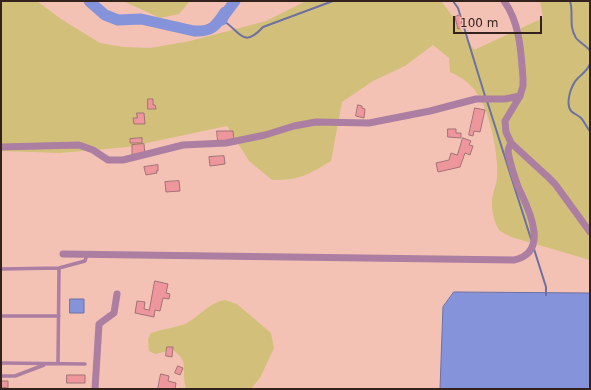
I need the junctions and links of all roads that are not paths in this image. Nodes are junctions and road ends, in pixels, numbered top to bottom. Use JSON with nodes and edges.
{"nodes":[{"id":1,"x":504,"y":1,"type":"edge"},
{"id":2,"x":520,"y":96,"type":"junction"},
{"id":3,"x":511,"y":143,"type":"junction"},
{"id":4,"x":1,"y":147,"type":"edge"},
{"id":5,"x":590,"y":232,"type":"edge"},
{"id":6,"x":63,"y":254,"type":"dead end"},
{"id":7,"x":87,"y":254,"type":"junction"},
{"id":8,"x":59,"y":268,"type":"junction"},
{"id":9,"x":1,"y":269,"type":"edge"},
{"id":10,"x":118,"y":294,"type":"dead end"},
{"id":11,"x":1,"y":316,"type":"edge"},
{"id":12,"x":59,"y":316,"type":"junction"},
{"id":13,"x":1,"y":363,"type":"edge"},
{"id":14,"x":47,"y":363,"type":"junction"},
{"id":15,"x":58,"y":364,"type":"junction"},
{"id":16,"x":85,"y":364,"type":"dead end"},
{"id":17,"x":1,"y":376,"type":"edge"},
{"id":18,"x":95,"y":389,"type":"edge"}],
"edges":[{"from":1,"to":2,"type":"street"},
{"from":2,"to":3,"type":"street"},
{"from":2,"to":4,"type":"street"},
{"from":3,"to":5,"type":"street"},
{"from":3,"to":7,"type":"street"},
{"from":6,"to":7,"type":"street"},
{"from":7,"to":8,"type":"lane"},
{"from":8,"to":9,"type":"lane"},
{"from":8,"to":12,"type":"lane"},
{"from":10,"to":18,"type":"street"},
{"from":11,"to":12,"type":"lane"},
{"from":12,"to":15,"type":"lane"},
{"from":13,"to":14,"type":"lane"},
{"from":14,"to":15,"type":"lane"},
{"from":14,"to":17,"type":"lane"},
{"from":15,"to":16,"type":"lane"}]}
